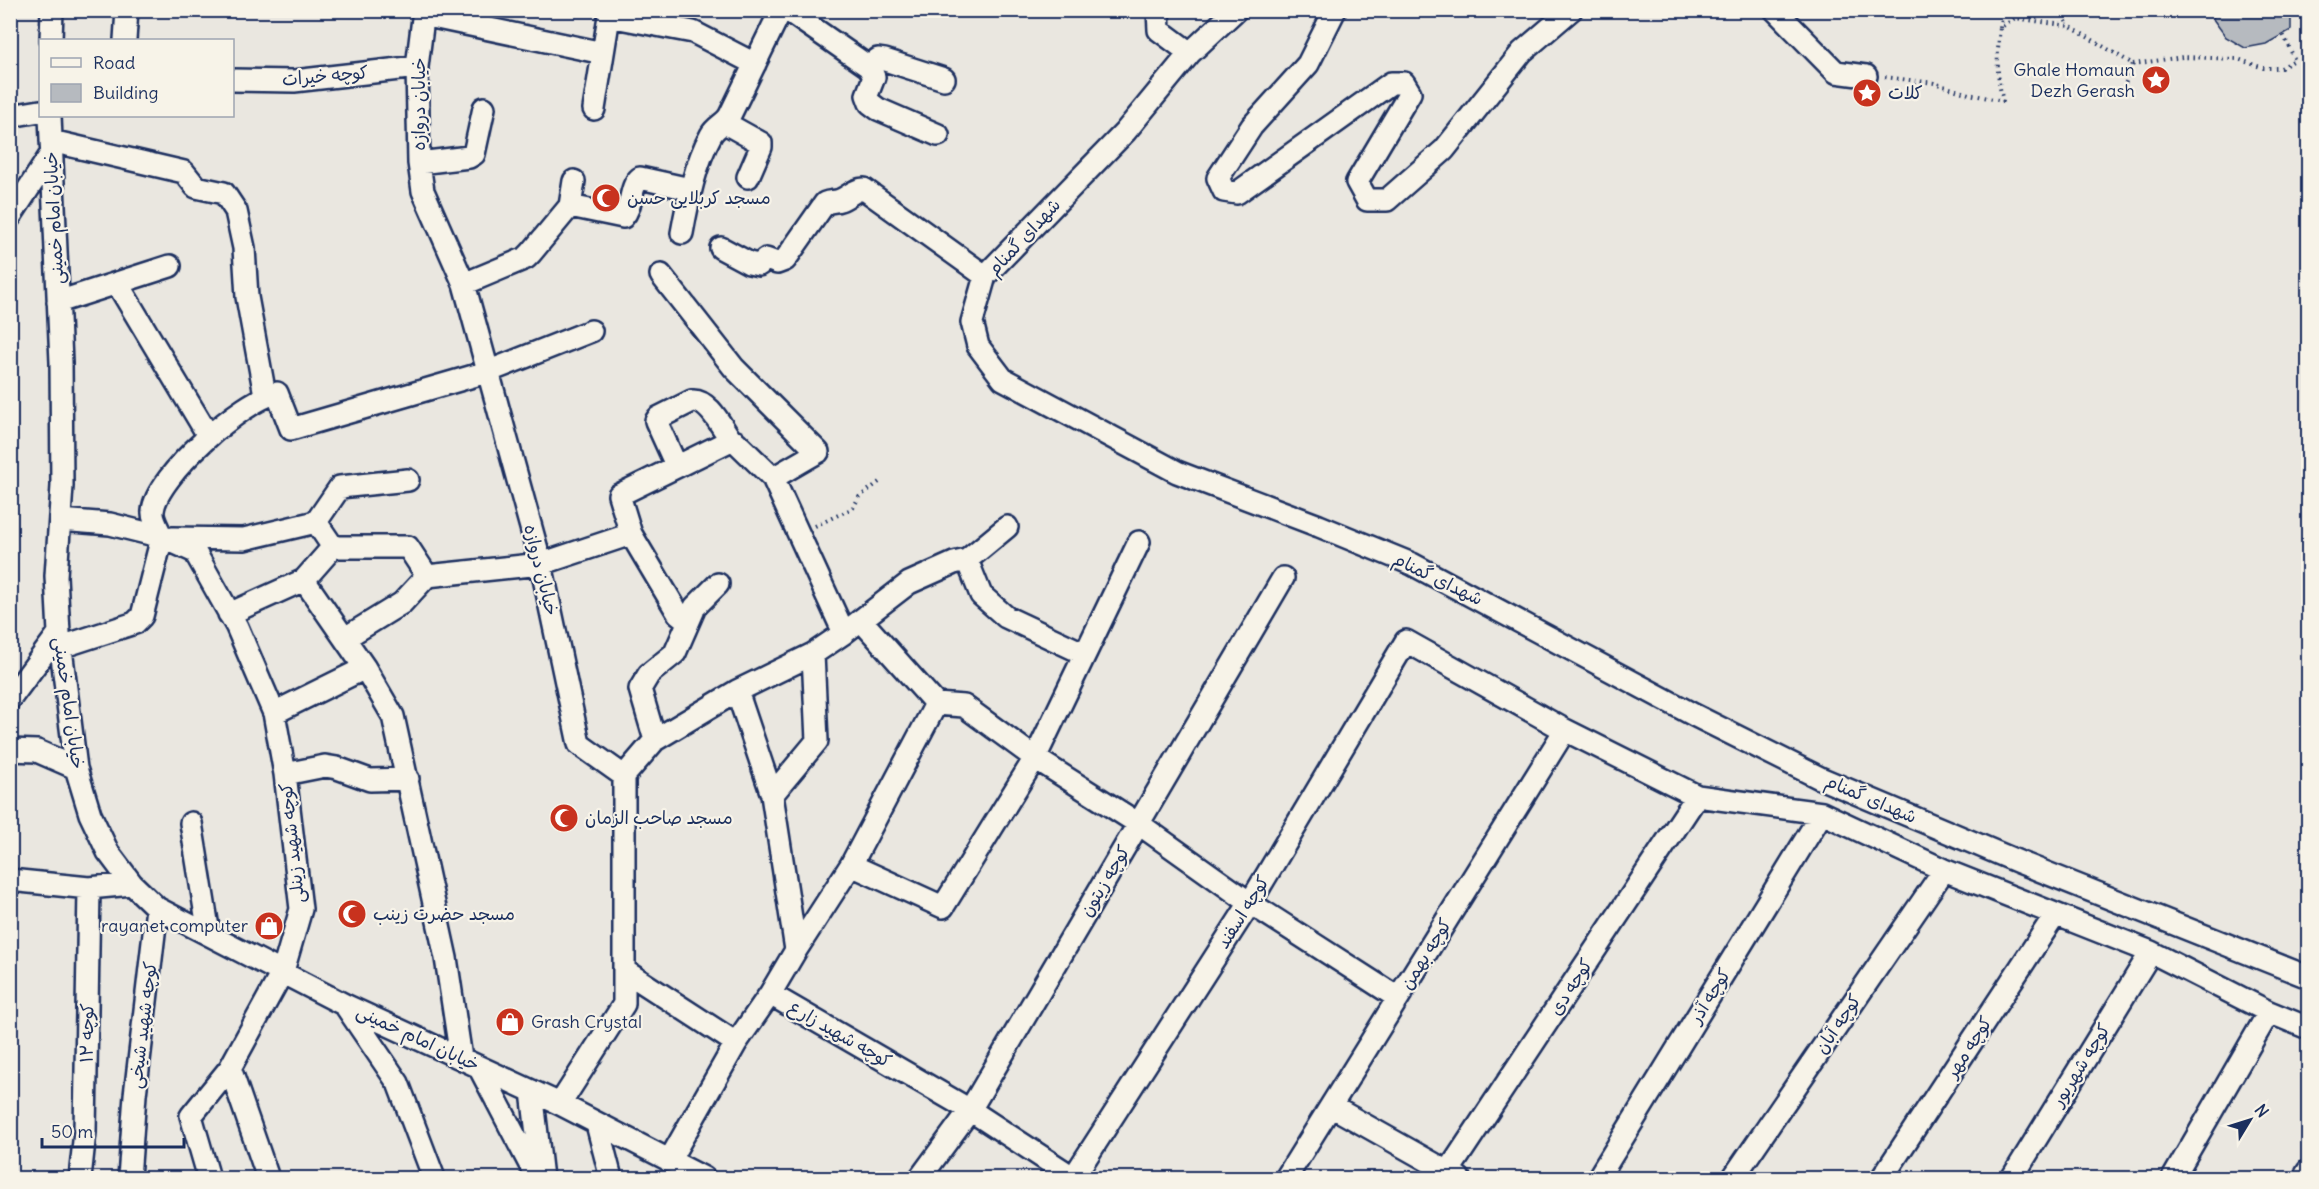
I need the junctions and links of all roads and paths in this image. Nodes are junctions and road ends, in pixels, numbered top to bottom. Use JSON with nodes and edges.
{"nodes":[{"id":1,"x":52,"y":10,"type":"edge"},
{"id":2,"x":128,"y":10,"type":"edge"},
{"id":3,"x":781,"y":10,"type":"edge"},
{"id":4,"x":787,"y":10,"type":"edge"},
{"id":5,"x":1158,"y":10,"type":"edge"},
{"id":6,"x":1236,"y":10,"type":"edge"},
{"id":7,"x":1335,"y":10,"type":"edge"},
{"id":8,"x":1571,"y":10,"type":"edge"},
{"id":9,"x":1775,"y":10,"type":"edge"},
{"id":10,"x":2003,"y":10,"type":"edge"},
{"id":11,"x":2060,"y":10,"type":"edge"},
{"id":12,"x":424,"y":13,"type":"edge"},
{"id":13,"x":610,"y":13,"type":"edge"},
{"id":14,"x":2069,"y":26,"type":"junction"},
{"id":15,"x":2000,"y":28,"type":"junction"},
{"id":16,"x":2283,"y":34,"type":"dead end"},
{"id":17,"x":51,"y":39,"type":"edge"},
{"id":18,"x":125,"y":39,"type":"edge"},
{"id":19,"x":603,"y":53,"type":"junction"},
{"id":20,"x":1190,"y":53,"type":"junction"},
{"id":21,"x":754,"y":64,"type":"junction"},
{"id":22,"x":2133,"y":64,"type":"junction"},
{"id":23,"x":417,"y":67,"type":"junction"},
{"id":24,"x":869,"y":67,"type":"junction"},
{"id":25,"x":1866,"y":76,"type":"joint"},
{"id":26,"x":234,"y":80,"type":"edge"},
{"id":27,"x":944,"y":80,"type":"dead end"},
{"id":28,"x":2120,"y":97,"type":"dead end"},
{"id":29,"x":484,"y":108,"type":"dead end"},
{"id":30,"x":594,"y":109,"type":"dead end"},
{"id":31,"x":39,"y":111,"type":"edge"},
{"id":32,"x":10,"y":116,"type":"edge"},
{"id":33,"x":50,"y":117,"type":"edge"},
{"id":34,"x":725,"y":123,"type":"junction"},
{"id":35,"x":938,"y":135,"type":"dead end"},
{"id":36,"x":51,"y":147,"type":"junction"},
{"id":37,"x":419,"y":162,"type":"junction"},
{"id":38,"x":748,"y":177,"type":"dead end"},
{"id":39,"x":574,"y":181,"type":"dead end"},
{"id":40,"x":690,"y":189,"type":"junction"},
{"id":41,"x":570,"y":206,"type":"junction"},
{"id":42,"x":10,"y":217,"type":"edge"},
{"id":43,"x":682,"y":233,"type":"dead end"},
{"id":44,"x":721,"y":248,"type":"dead end"},
{"id":45,"x":170,"y":266,"type":"dead end"},
{"id":46,"x":661,"y":275,"type":"dead end"},
{"id":47,"x":985,"y":276,"type":"junction"},
{"id":48,"x":117,"y":283,"type":"junction"},
{"id":49,"x":464,"y":284,"type":"junction"},
{"id":50,"x":58,"y":302,"type":"junction"},
{"id":51,"x":591,"y":331,"type":"dead end"},
{"id":52,"x":487,"y":372,"type":"junction"},
{"id":53,"x":265,"y":395,"type":"junction"},
{"id":54,"x":208,"y":435,"type":"junction"},
{"id":55,"x":731,"y":440,"type":"junction"},
{"id":56,"x":676,"y":465,"type":"junction"},
{"id":57,"x":773,"y":478,"type":"junction"},
{"id":58,"x":408,"y":480,"type":"dead end"},
{"id":59,"x":882,"y":480,"type":"dead end"},
{"id":60,"x":60,"y":520,"type":"junction"},
{"id":61,"x":316,"y":522,"type":"junction"},
{"id":62,"x":1007,"y":527,"type":"dead end"},
{"id":63,"x":631,"y":534,"type":"junction"},
{"id":64,"x":797,"y":534,"type":"junction"},
{"id":65,"x":162,"y":537,"type":"junction"},
{"id":66,"x":1139,"y":542,"type":"dead end"},
{"id":67,"x":333,"y":547,"type":"junction"},
{"id":68,"x":966,"y":560,"type":"junction"},
{"id":69,"x":541,"y":564,"type":"junction"},
{"id":70,"x":427,"y":576,"type":"junction"},
{"id":71,"x":1283,"y":578,"type":"dead end"},
{"id":72,"x":304,"y":580,"type":"junction"},
{"id":73,"x":718,"y":584,"type":"dead end"},
{"id":74,"x":229,"y":614,"type":"junction"},
{"id":75,"x":690,"y":618,"type":"junction"},
{"id":76,"x":861,"y":620,"type":"junction"},
{"id":77,"x":844,"y":633,"type":"junction"},
{"id":78,"x":345,"y":638,"type":"junction"},
{"id":79,"x":60,"y":640,"type":"junction"},
{"id":80,"x":813,"y":654,"type":"junction"},
{"id":81,"x":1085,"y":654,"type":"junction"},
{"id":82,"x":365,"y":668,"type":"junction"},
{"id":83,"x":738,"y":691,"type":"junction"},
{"id":84,"x":10,"y":699,"type":"edge"},
{"id":85,"x":936,"y":704,"type":"junction"},
{"id":86,"x":274,"y":713,"type":"junction"},
{"id":87,"x":1565,"y":730,"type":"junction"},
{"id":88,"x":655,"y":740,"type":"junction"},
{"id":89,"x":10,"y":750,"type":"edge"},
{"id":90,"x":1035,"y":758,"type":"junction"},
{"id":91,"x":76,"y":768,"type":"junction"},
{"id":92,"x":285,"y":774,"type":"junction"},
{"id":93,"x":624,"y":776,"type":"junction"},
{"id":94,"x":408,"y":779,"type":"junction"},
{"id":95,"x":772,"y":795,"type":"junction"},
{"id":96,"x":1697,"y":796,"type":"junction"},
{"id":97,"x":1822,"y":813,"type":"junction"},
{"id":98,"x":191,"y":823,"type":"dead end"},
{"id":99,"x":1139,"y":824,"type":"junction"},
{"id":100,"x":851,"y":865,"type":"junction"},
{"id":101,"x":1944,"y":870,"type":"junction"},
{"id":102,"x":10,"y":880,"type":"edge"},
{"id":103,"x":132,"y":884,"type":"junction"},
{"id":104,"x":89,"y":888,"type":"junction"},
{"id":105,"x":1250,"y":903,"type":"junction"},
{"id":106,"x":157,"y":908,"type":"junction"},
{"id":107,"x":2055,"y":915,"type":"junction"},
{"id":108,"x":209,"y":934,"type":"junction"},
{"id":109,"x":796,"y":950,"type":"junction"},
{"id":110,"x":2151,"y":952,"type":"junction"},
{"id":111,"x":283,"y":971,"type":"junction"},
{"id":112,"x":625,"y":971,"type":"junction"},
{"id":113,"x":2308,"y":977,"type":"edge"},
{"id":114,"x":770,"y":994,"type":"junction"},
{"id":115,"x":1398,"y":998,"type":"junction"},
{"id":116,"x":345,"y":1005,"type":"junction"},
{"id":117,"x":2270,"y":1012,"type":"junction"},
{"id":118,"x":2308,"y":1028,"type":"edge"},
{"id":119,"x":736,"y":1043,"type":"junction"},
{"id":120,"x":470,"y":1063,"type":"junction"},
{"id":121,"x":230,"y":1068,"type":"junction"},
{"id":122,"x":532,"y":1091,"type":"junction"},
{"id":123,"x":560,"y":1104,"type":"junction"},
{"id":124,"x":1331,"y":1106,"type":"junction"},
{"id":125,"x":970,"y":1110,"type":"junction"},
{"id":126,"x":597,"y":1124,"type":"junction"},
{"id":127,"x":669,"y":1161,"type":"junction"},
{"id":128,"x":2308,"y":1171,"type":"edge"},
{"id":129,"x":1451,"y":1176,"type":"edge"},
{"id":130,"x":1073,"y":1178,"type":"edge"},
{"id":131,"x":80,"y":1179,"type":"edge"},
{"id":132,"x":129,"y":1179,"type":"edge"},
{"id":133,"x":209,"y":1179,"type":"edge"},
{"id":134,"x":268,"y":1179,"type":"edge"},
{"id":135,"x":434,"y":1179,"type":"edge"},
{"id":136,"x":537,"y":1179,"type":"edge"},
{"id":137,"x":542,"y":1179,"type":"edge"},
{"id":138,"x":611,"y":1179,"type":"edge"},
{"id":139,"x":704,"y":1179,"type":"edge"},
{"id":140,"x":920,"y":1179,"type":"edge"},
{"id":141,"x":1286,"y":1179,"type":"edge"},
{"id":142,"x":1598,"y":1179,"type":"edge"},
{"id":143,"x":1733,"y":1179,"type":"edge"},
{"id":144,"x":1882,"y":1179,"type":"edge"},
{"id":145,"x":2012,"y":1179,"type":"edge"},
{"id":146,"x":2173,"y":1179,"type":"edge"},
{"id":147,"x":2304,"y":1179,"type":"edge"}],
"edges":[{"from":1,"to":17,"type":"street"},
{"from":2,"to":18,"type":"street"},
{"from":3,"to":21,"type":"street"},
{"from":4,"to":24,"type":"street"},
{"from":5,"to":20,"type":"street"},
{"from":6,"to":20,"type":"street","name":"شهدای گمنام"},
{"from":7,"to":8,"type":"street"},
{"from":9,"to":25,"type":"street"},
{"from":10,"to":15,"type":"path"},
{"from":11,"to":14,"type":"path"},
{"from":12,"to":19,"type":"street"},
{"from":12,"to":23,"type":"street","name":"خیابان دروازه"},
{"from":13,"to":19,"type":"street"},
{"from":13,"to":21,"type":"street"},
{"from":14,"to":15,"type":"path"},
{"from":14,"to":22,"type":"path"},
{"from":15,"to":25,"type":"path"},
{"from":16,"to":22,"type":"path"},
{"from":19,"to":30,"type":"street"},
{"from":20,"to":47,"type":"street","name":"شهدای گمنام"},
{"from":21,"to":34,"type":"street"},
{"from":22,"to":28,"type":"path"},
{"from":23,"to":26,"type":"street","name":"کوچه خیرات"},
{"from":23,"to":37,"type":"street","name":"خیابان دروازه"},
{"from":24,"to":27,"type":"street"},
{"from":24,"to":35,"type":"street"},
{"from":29,"to":37,"type":"street"},
{"from":31,"to":32,"type":"street"},
{"from":33,"to":36,"type":"street","name":"خیابان امام خمینی"},
{"from":34,"to":38,"type":"street"},
{"from":34,"to":40,"type":"street"},
{"from":36,"to":42,"type":"street"},
{"from":36,"to":50,"type":"street","name":"خیابان امام خمینی"},
{"from":36,"to":53,"type":"street"},
{"from":37,"to":49,"type":"street","name":"خیابان دروازه"},
{"from":39,"to":41,"type":"street"},
{"from":40,"to":41,"type":"street"},
{"from":40,"to":43,"type":"street"},
{"from":41,"to":49,"type":"street"},
{"from":44,"to":47,"type":"street"},
{"from":45,"to":48,"type":"street"},
{"from":46,"to":57,"type":"street"},
{"from":47,"to":113,"type":"street","name":"شهدای گمنام"},
{"from":48,"to":50,"type":"street"},
{"from":48,"to":54,"type":"street"},
{"from":49,"to":52,"type":"street","name":"خیابان دروازه"},
{"from":50,"to":60,"type":"street","name":"خیابان امام خمینی"},
{"from":51,"to":52,"type":"street"},
{"from":52,"to":53,"type":"street"},
{"from":52,"to":69,"type":"street","name":"خیابان دروازه"},
{"from":53,"to":54,"type":"street"},
{"from":54,"to":65,"type":"street"},
{"from":55,"to":56,"type":"street"},
{"from":55,"to":56,"type":"street"},
{"from":55,"to":57,"type":"street"},
{"from":56,"to":63,"type":"street"},
{"from":57,"to":64,"type":"street"},
{"from":58,"to":61,"type":"street"},
{"from":59,"to":64,"type":"path"},
{"from":60,"to":65,"type":"street"},
{"from":60,"to":79,"type":"street","name":"خیابان امام خمینی"},
{"from":61,"to":65,"type":"street"},
{"from":61,"to":67,"type":"street"},
{"from":62,"to":68,"type":"street"},
{"from":63,"to":69,"type":"street"},
{"from":63,"to":75,"type":"street"},
{"from":64,"to":77,"type":"street"},
{"from":65,"to":74,"type":"street","name":"کوچه شهید زینلی"},
{"from":65,"to":79,"type":"street"},
{"from":66,"to":81,"type":"street"},
{"from":67,"to":70,"type":"street"},
{"from":67,"to":72,"type":"street"},
{"from":68,"to":76,"type":"street"},
{"from":68,"to":81,"type":"street"},
{"from":69,"to":70,"type":"street"},
{"from":69,"to":93,"type":"street","name":"خیابان دروازه"},
{"from":70,"to":78,"type":"street"},
{"from":71,"to":99,"type":"street","name":"کوچه زیتون"},
{"from":72,"to":74,"type":"street"},
{"from":72,"to":78,"type":"street"},
{"from":73,"to":75,"type":"street"},
{"from":74,"to":86,"type":"street","name":"کوچه شهید زینلی"},
{"from":75,"to":88,"type":"street"},
{"from":76,"to":77,"type":"street"},
{"from":76,"to":85,"type":"street"},
{"from":77,"to":80,"type":"street"},
{"from":78,"to":82,"type":"street"},
{"from":79,"to":84,"type":"street"},
{"from":79,"to":91,"type":"street","name":"خیابان امام خمینی"},
{"from":80,"to":83,"type":"street"},
{"from":80,"to":95,"type":"street"},
{"from":81,"to":90,"type":"street"},
{"from":82,"to":86,"type":"street"},
{"from":82,"to":94,"type":"street"},
{"from":83,"to":88,"type":"street"},
{"from":83,"to":95,"type":"street"},
{"from":85,"to":90,"type":"street"},
{"from":85,"to":100,"type":"street"},
{"from":86,"to":92,"type":"street","name":"کوچه شهید زینلی"},
{"from":87,"to":96,"type":"street"},
{"from":87,"to":105,"type":"street","name":"کوچه اسفند"},
{"from":87,"to":115,"type":"street","name":"کوچه بهمن"},
{"from":88,"to":93,"type":"street"},
{"from":89,"to":91,"type":"street"},
{"from":90,"to":99,"type":"street"},
{"from":90,"to":100,"type":"street"},
{"from":91,"to":103,"type":"street","name":"خیابان امام خمینی"},
{"from":92,"to":94,"type":"street"},
{"from":92,"to":111,"type":"street","name":"کوچه شهید زینلی"},
{"from":93,"to":112,"type":"street"},
{"from":94,"to":120,"type":"street"},
{"from":95,"to":109,"type":"street"},
{"from":96,"to":97,"type":"street"},
{"from":96,"to":129,"type":"street","name":"کوچه دی"},
{"from":97,"to":101,"type":"street"},
{"from":97,"to":142,"type":"street","name":"کوچه آذر"},
{"from":98,"to":108,"type":"street"},
{"from":99,"to":105,"type":"street"},
{"from":99,"to":125,"type":"street","name":"کوچه زیتون"},
{"from":100,"to":109,"type":"street"},
{"from":101,"to":107,"type":"street"},
{"from":101,"to":143,"type":"street","name":"کوچه آبان"},
{"from":102,"to":104,"type":"street"},
{"from":103,"to":104,"type":"street"},
{"from":103,"to":106,"type":"street","name":"خیابان امام خمینی"},
{"from":104,"to":131,"type":"street","name":"کوچه ۱۲"},
{"from":105,"to":115,"type":"street"},
{"from":105,"to":130,"type":"street","name":"کوچه اسفند"},
{"from":106,"to":108,"type":"street","name":"خیابان امام خمینی"},
{"from":106,"to":132,"type":"street","name":"کوچه شهید شیخی"},
{"from":107,"to":110,"type":"street"},
{"from":107,"to":144,"type":"street","name":"کوچه مهر"},
{"from":108,"to":111,"type":"street","name":"خیابان امام خمینی"},
{"from":109,"to":114,"type":"street"},
{"from":110,"to":117,"type":"street"},
{"from":110,"to":145,"type":"street","name":"کوچه شهریور"},
{"from":111,"to":116,"type":"street","name":"خیابان امام خمینی"},
{"from":111,"to":121,"type":"street","name":"کوچه شهید زینلی"},
{"from":112,"to":119,"type":"street"},
{"from":112,"to":123,"type":"street"},
{"from":114,"to":119,"type":"street","name":"کوچه شهید زارع"},
{"from":114,"to":125,"type":"street","name":"کوچه شهید زارع"},
{"from":115,"to":124,"type":"street","name":"کوچه بهمن"},
{"from":116,"to":120,"type":"street","name":"خیابان امام خمینی"},
{"from":116,"to":135,"type":"street"},
{"from":117,"to":118,"type":"street"},
{"from":117,"to":146,"type":"street"},
{"from":119,"to":127,"type":"street","name":"کوچه شهید زارع"},
{"from":120,"to":122,"type":"street","name":"خیابان امام خمینی"},
{"from":120,"to":136,"type":"street"},
{"from":121,"to":133,"type":"street","name":"کوچه شهید زینلی"},
{"from":121,"to":134,"type":"street"},
{"from":122,"to":123,"type":"street","name":"خیابان امام خمینی"},
{"from":122,"to":137,"type":"street"},
{"from":123,"to":126,"type":"street","name":"خیابان امام خمینی"},
{"from":124,"to":129,"type":"street"},
{"from":124,"to":141,"type":"street","name":"کوچه بهمن"},
{"from":125,"to":130,"type":"street","name":"کوچه شهید زارع"},
{"from":125,"to":140,"type":"street","name":"کوچه زیتون"},
{"from":126,"to":127,"type":"street","name":"خیابان امام خمینی"},
{"from":126,"to":138,"type":"street"},
{"from":127,"to":139,"type":"street","name":"خیابان امام خمینی"},
{"from":128,"to":147,"type":"street"}]}
